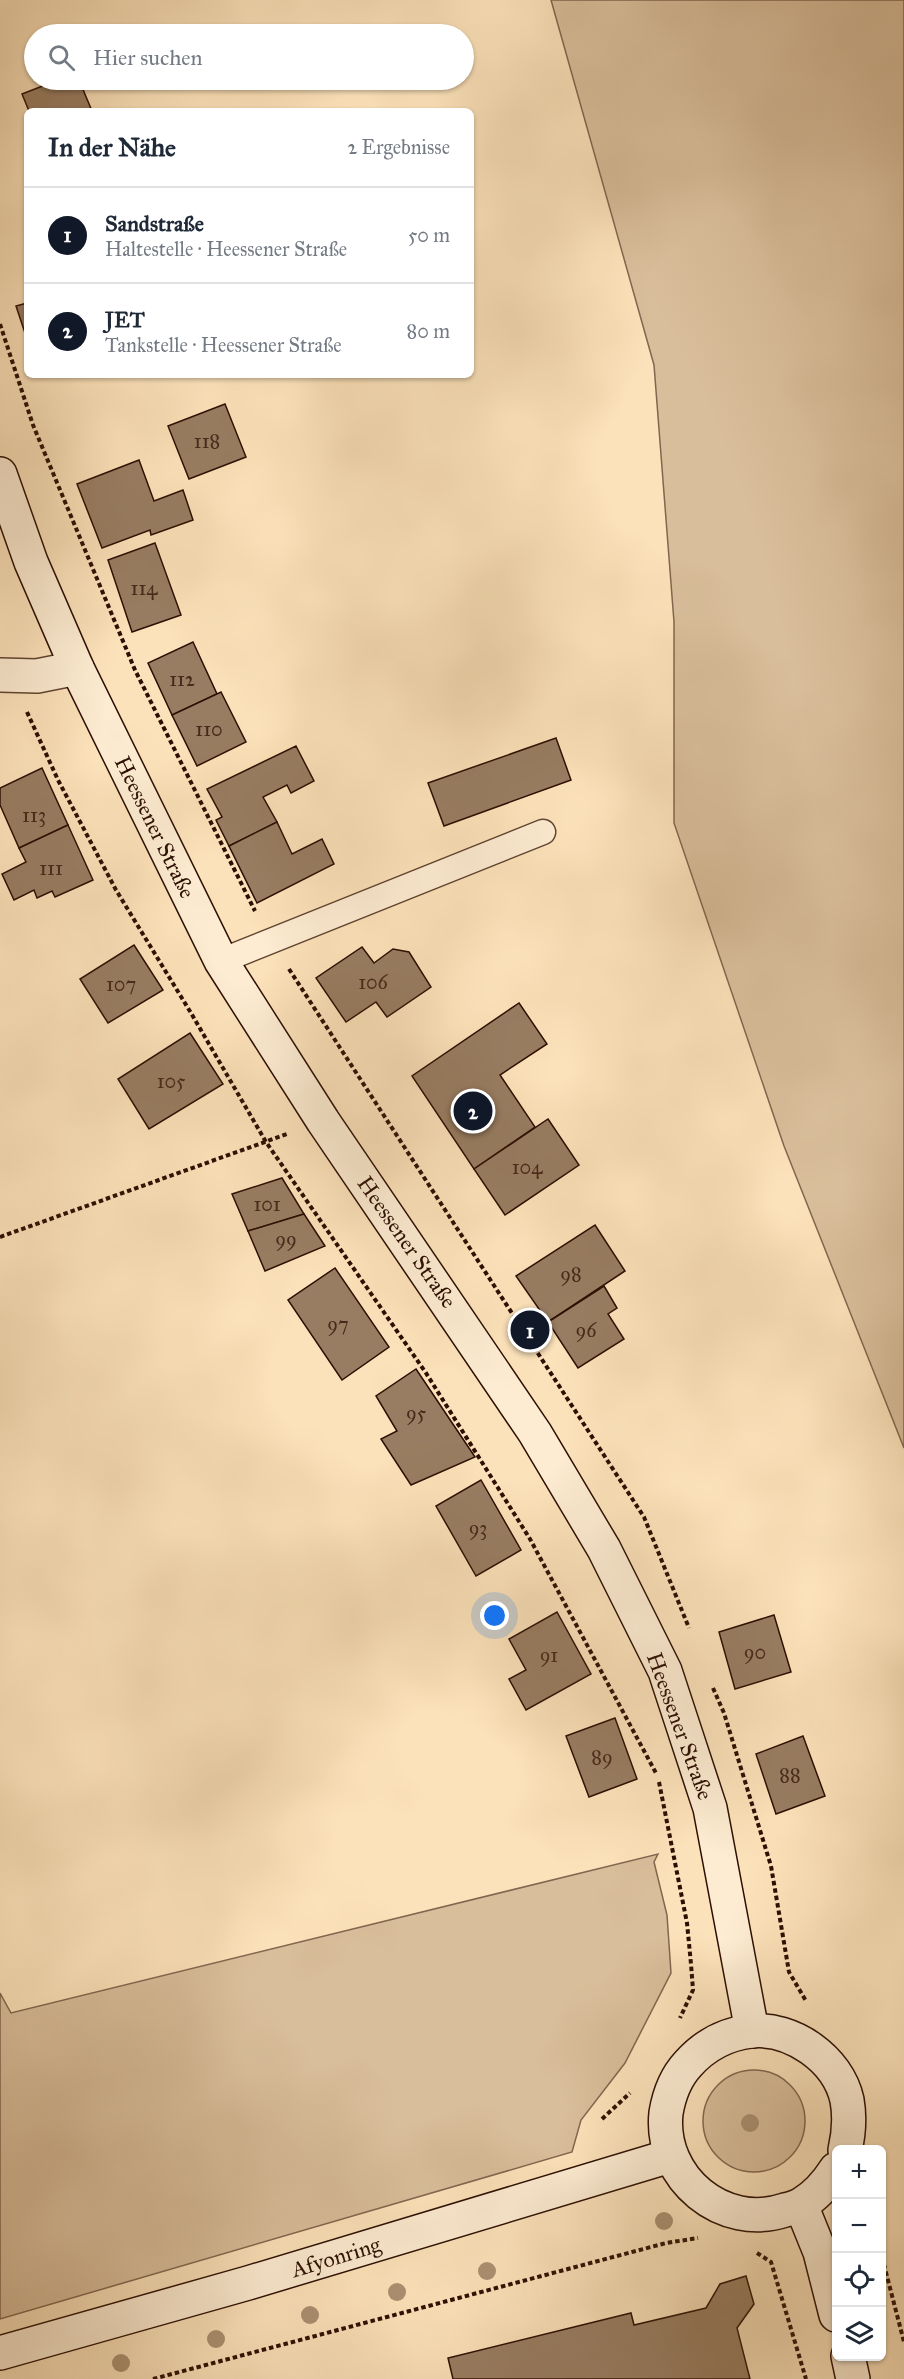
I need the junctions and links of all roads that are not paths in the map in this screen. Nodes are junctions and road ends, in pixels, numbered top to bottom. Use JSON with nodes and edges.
{"nodes":[{"id":1,"x":0,"y":474,"type":"edge"},
{"id":2,"x":77,"y":668,"type":"junction"},
{"id":3,"x":5,"y":675,"type":"edge"},
{"id":4,"x":543,"y":832,"type":"dead end"},
{"id":5,"x":221,"y":961,"type":"junction"},
{"id":6,"x":752,"y":2031,"type":"junction"},
{"id":7,"x":846,"y":2145,"type":"edge"},
{"id":8,"x":670,"y":2156,"type":"junction"},
{"id":9,"x":832,"y":2176,"type":"edge"},
{"id":10,"x":801,"y":2205,"type":"junction"},
{"id":11,"x":835,"y":2307,"type":"edge"},
{"id":12,"x":0,"y":2353,"type":"edge"},
{"id":13,"x":849,"y":2361,"type":"edge"},
{"id":14,"x":854,"y":2379,"type":"edge"}],
"edges":[{"from":1,"to":2,"type":"main road","name":"Heessener Straße"},
{"from":2,"to":3,"type":"main road"},
{"from":2,"to":5,"type":"main road","name":"Heessener Straße"},
{"from":4,"to":5,"type":"lane"},
{"from":5,"to":6,"type":"main road","name":"Heessener Straße"},
{"from":6,"to":7,"type":"main road"},
{"from":6,"to":8,"type":"main road"},
{"from":8,"to":10,"type":"main road"},
{"from":8,"to":12,"type":"main road","name":"Afyonring"},
{"from":9,"to":10,"type":"main road"},
{"from":10,"to":11,"type":"main road"},
{"from":13,"to":14,"type":"main road"}]}
